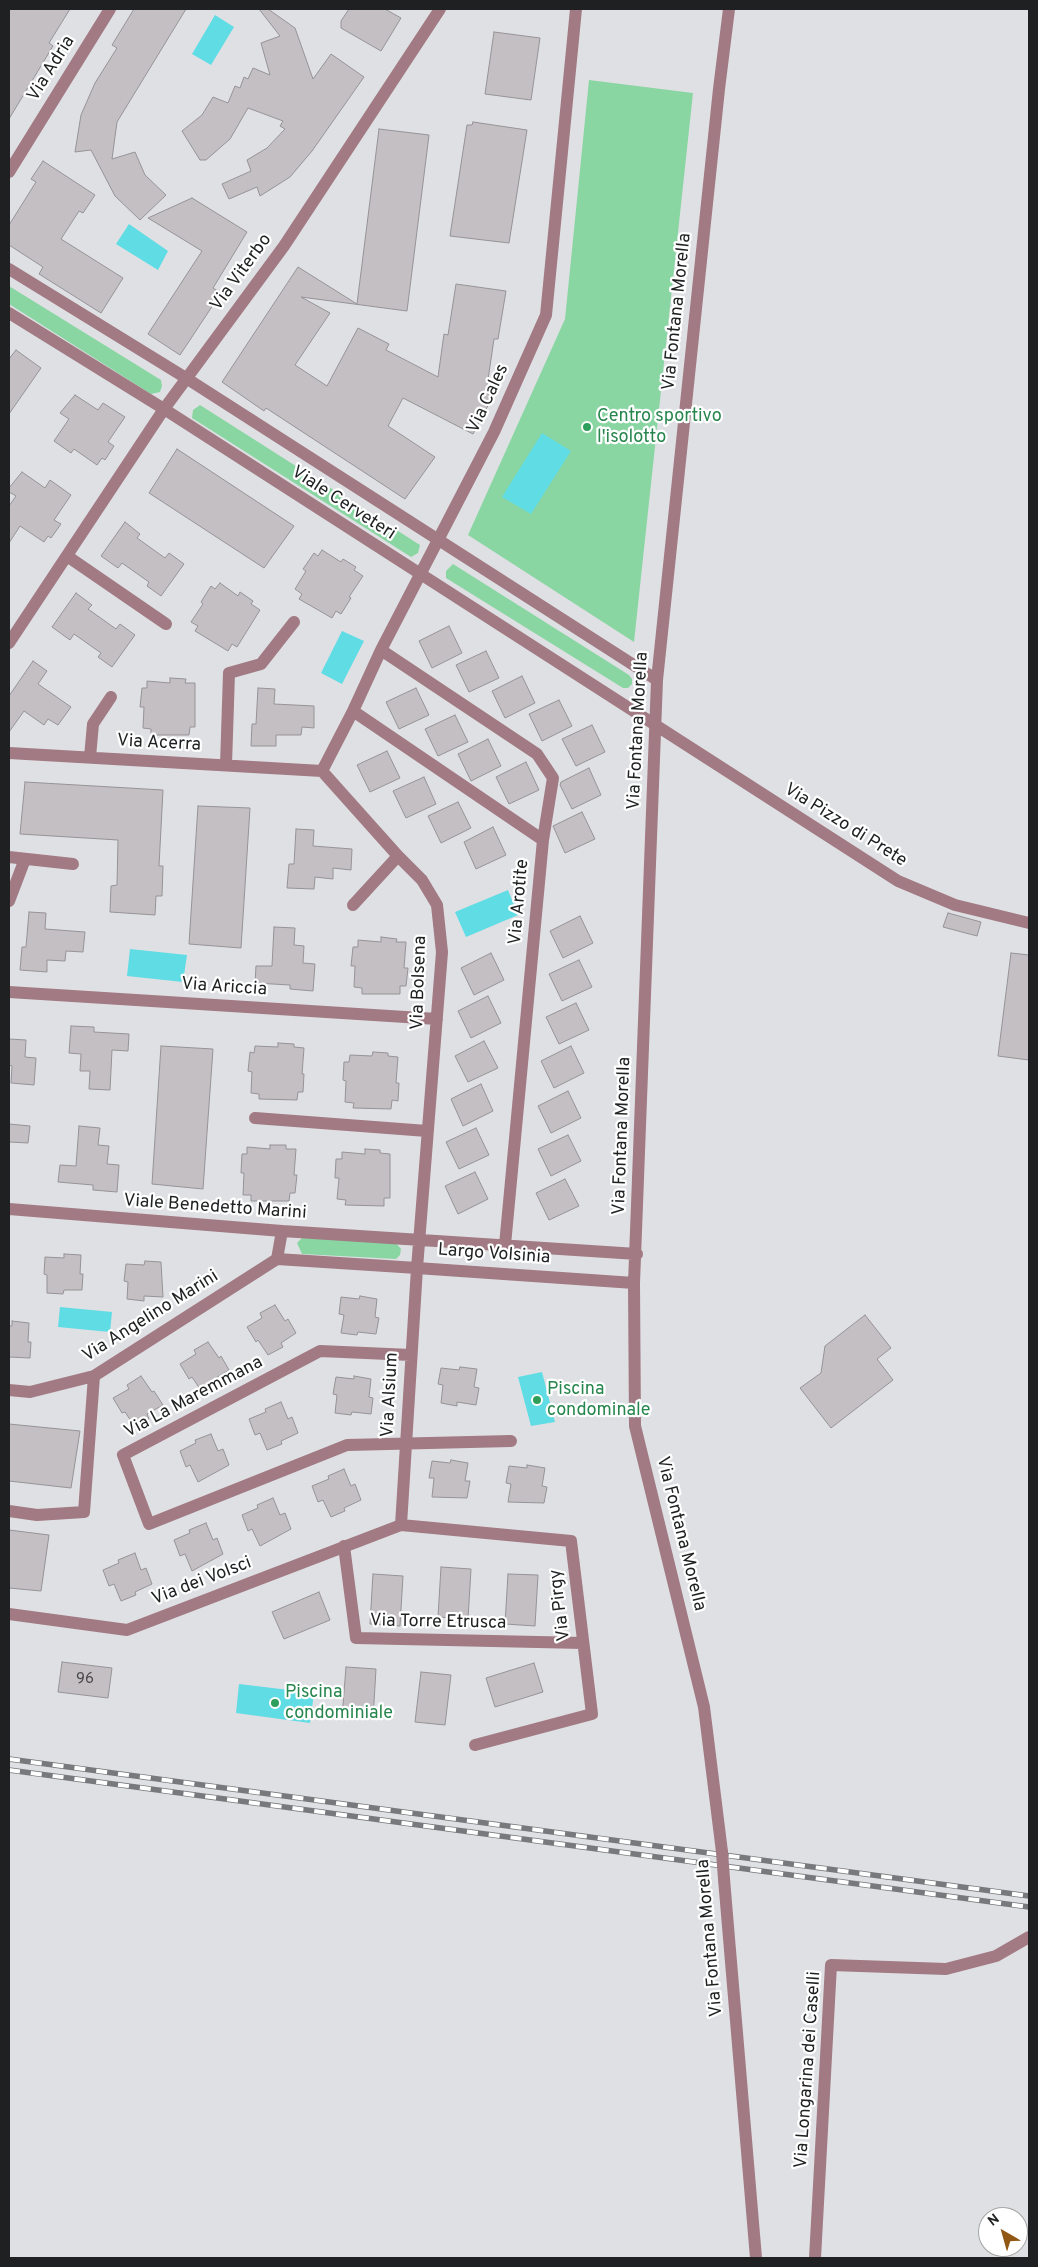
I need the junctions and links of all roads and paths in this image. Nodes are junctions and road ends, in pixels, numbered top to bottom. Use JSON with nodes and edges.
{"nodes":[{"id":1,"x":110,"y":9,"type":"edge"},
{"id":2,"x":440,"y":9,"type":"edge"},
{"id":3,"x":576,"y":9,"type":"edge"},
{"id":4,"x":729,"y":9,"type":"edge"},
{"id":5,"x":9,"y":172,"type":"edge"},
{"id":6,"x":9,"y":269,"type":"edge"},
{"id":7,"x":9,"y":313,"type":"edge"},
{"id":8,"x":186,"y":378,"type":"junction"},
{"id":9,"x":164,"y":409,"type":"junction"},
{"id":10,"x":438,"y":540,"type":"junction"},
{"id":11,"x":67,"y":556,"type":"junction"},
{"id":12,"x":421,"y":575,"type":"junction"},
{"id":13,"x":294,"y":622,"type":"dead end"},
{"id":14,"x":166,"y":624,"type":"dead end"},
{"id":15,"x":9,"y":643,"type":"edge"},
{"id":16,"x":381,"y":650,"type":"junction"},
{"id":17,"x":657,"y":680,"type":"junction"},
{"id":18,"x":111,"y":698,"type":"dead end"},
{"id":19,"x":353,"y":711,"type":"junction"},
{"id":20,"x":655,"y":727,"type":"junction"},
{"id":21,"x":9,"y":753,"type":"edge"},
{"id":22,"x":90,"y":757,"type":"junction"},
{"id":23,"x":226,"y":766,"type":"junction"},
{"id":24,"x":322,"y":771,"type":"junction"},
{"id":25,"x":543,"y":840,"type":"junction"},
{"id":26,"x":398,"y":856,"type":"junction"},
{"id":27,"x":9,"y":857,"type":"edge"},
{"id":28,"x":25,"y":859,"type":"junction"},
{"id":29,"x":73,"y":864,"type":"dead end"},
{"id":30,"x":9,"y":901,"type":"edge"},
{"id":31,"x":353,"y":905,"type":"dead end"},
{"id":32,"x":1029,"y":923,"type":"edge"},
{"id":33,"x":9,"y":992,"type":"edge"},
{"id":34,"x":437,"y":1020,"type":"junction"},
{"id":35,"x":255,"y":1118,"type":"dead end"},
{"id":36,"x":427,"y":1131,"type":"junction"},
{"id":37,"x":9,"y":1209,"type":"edge"},
{"id":38,"x":282,"y":1230,"type":"junction"},
{"id":39,"x":420,"y":1239,"type":"junction"},
{"id":40,"x":506,"y":1245,"type":"junction"},
{"id":41,"x":636,"y":1254,"type":"junction"},
{"id":42,"x":277,"y":1259,"type":"junction"},
{"id":43,"x":417,"y":1268,"type":"junction"},
{"id":44,"x":634,"y":1283,"type":"junction"},
{"id":45,"x":411,"y":1355,"type":"junction"},
{"id":46,"x":94,"y":1376,"type":"junction"},
{"id":47,"x":9,"y":1390,"type":"edge"},
{"id":48,"x":511,"y":1441,"type":"dead end"},
{"id":49,"x":406,"y":1445,"type":"junction"},
{"id":50,"x":9,"y":1511,"type":"edge"},
{"id":51,"x":401,"y":1525,"type":"junction"},
{"id":52,"x":344,"y":1546,"type":"junction"},
{"id":53,"x":9,"y":1614,"type":"edge"},
{"id":54,"x":583,"y":1643,"type":"junction"},
{"id":55,"x":475,"y":1745,"type":"dead end"},
{"id":56,"x":1029,"y":1937,"type":"edge"},
{"id":57,"x":756,"y":2258,"type":"edge"},
{"id":58,"x":815,"y":2258,"type":"edge"}],
"edges":[{"from":1,"to":5,"type":"street","name":"Via Adria"},
{"from":2,"to":8,"type":"street","name":"Via Viterbo"},
{"from":3,"to":10,"type":"street","name":"Via Cales"},
{"from":4,"to":17,"type":"street","name":"Via Fontana Morella"},
{"from":6,"to":8,"type":"street","name":"Viale Cerveteri"},
{"from":7,"to":9,"type":"street","name":"Viale Cerveteri"},
{"from":8,"to":9,"type":"street","name":"Via Viterbo"},
{"from":8,"to":10,"type":"street","name":"Viale Cerveteri"},
{"from":9,"to":11,"type":"street","name":"Via Viterbo"},
{"from":9,"to":12,"type":"street","name":"Viale Cerveteri"},
{"from":10,"to":12,"type":"street","name":"Via Cales"},
{"from":10,"to":17,"type":"street","name":"Viale Cerveteri"},
{"from":11,"to":14,"type":"street"},
{"from":11,"to":15,"type":"street","name":"Via Viterbo"},
{"from":12,"to":16,"type":"street","name":"Via Cales"},
{"from":12,"to":20,"type":"street","name":"Viale Cerveteri"},
{"from":13,"to":23,"type":"street","name":"Via Acerra"},
{"from":16,"to":19,"type":"street","name":"Via Cales"},
{"from":16,"to":25,"type":"street","name":"Via Arotite"},
{"from":17,"to":20,"type":"street","name":"Via Fontana Morella"},
{"from":18,"to":22,"type":"street","name":"Via Acerra"},
{"from":19,"to":24,"type":"street","name":"Via Cales"},
{"from":19,"to":25,"type":"street"},
{"from":20,"to":32,"type":"street","name":"Via Pizzo di Prete"},
{"from":20,"to":41,"type":"street","name":"Via Fontana Morella"},
{"from":21,"to":22,"type":"street","name":"Via Acerra"},
{"from":22,"to":23,"type":"street","name":"Via Acerra"},
{"from":23,"to":24,"type":"street","name":"Via Acerra"},
{"from":24,"to":26,"type":"street","name":"Via Bolsena"},
{"from":25,"to":40,"type":"street","name":"Via Arotite"},
{"from":26,"to":31,"type":"street"},
{"from":26,"to":34,"type":"street","name":"Via Bolsena"},
{"from":27,"to":28,"type":"street"},
{"from":28,"to":29,"type":"street"},
{"from":28,"to":30,"type":"street"},
{"from":33,"to":34,"type":"street","name":"Via Ariccia"},
{"from":34,"to":36,"type":"street","name":"Via Bolsena"},
{"from":35,"to":36,"type":"street"},
{"from":36,"to":39,"type":"street","name":"Via Bolsena"},
{"from":37,"to":38,"type":"street","name":"Viale Benedetto Marini"},
{"from":38,"to":39,"type":"street","name":"Viale Benedetto Marini"},
{"from":38,"to":42,"type":"street"},
{"from":39,"to":40,"type":"street","name":"Largo Volsinia"},
{"from":39,"to":43,"type":"street","name":"Largo Volsinia"},
{"from":40,"to":41,"type":"street","name":"Largo Volsinia"},
{"from":41,"to":44,"type":"street","name":"Via Fontana Morella"},
{"from":42,"to":43,"type":"street"},
{"from":42,"to":46,"type":"street","name":"Via Angelino Marini"},
{"from":43,"to":44,"type":"street","name":"Largo Volsinia"},
{"from":43,"to":45,"type":"street","name":"Via Alsium"},
{"from":44,"to":57,"type":"street","name":"Via Fontana Morella","bridge":true},
{"from":45,"to":49,"type":"street","name":"Via Alsium"},
{"from":45,"to":49,"type":"street","name":"Via La Maremmana"},
{"from":46,"to":47,"type":"street","name":"Via Angelino Marini"},
{"from":46,"to":50,"type":"street"},
{"from":48,"to":49,"type":"street"},
{"from":49,"to":51,"type":"street","name":"Via Alsium"},
{"from":51,"to":52,"type":"street","name":"Via dei Volsci"},
{"from":51,"to":54,"type":"street","name":"Via Pirgy"},
{"from":52,"to":53,"type":"street","name":"Via dei Volsci"},
{"from":52,"to":54,"type":"street","name":"Via Torre Etrusca"},
{"from":54,"to":55,"type":"street","name":"Via Pirgy"},
{"from":56,"to":58,"type":"street","name":"Via Longarina dei Caselli"}]}
